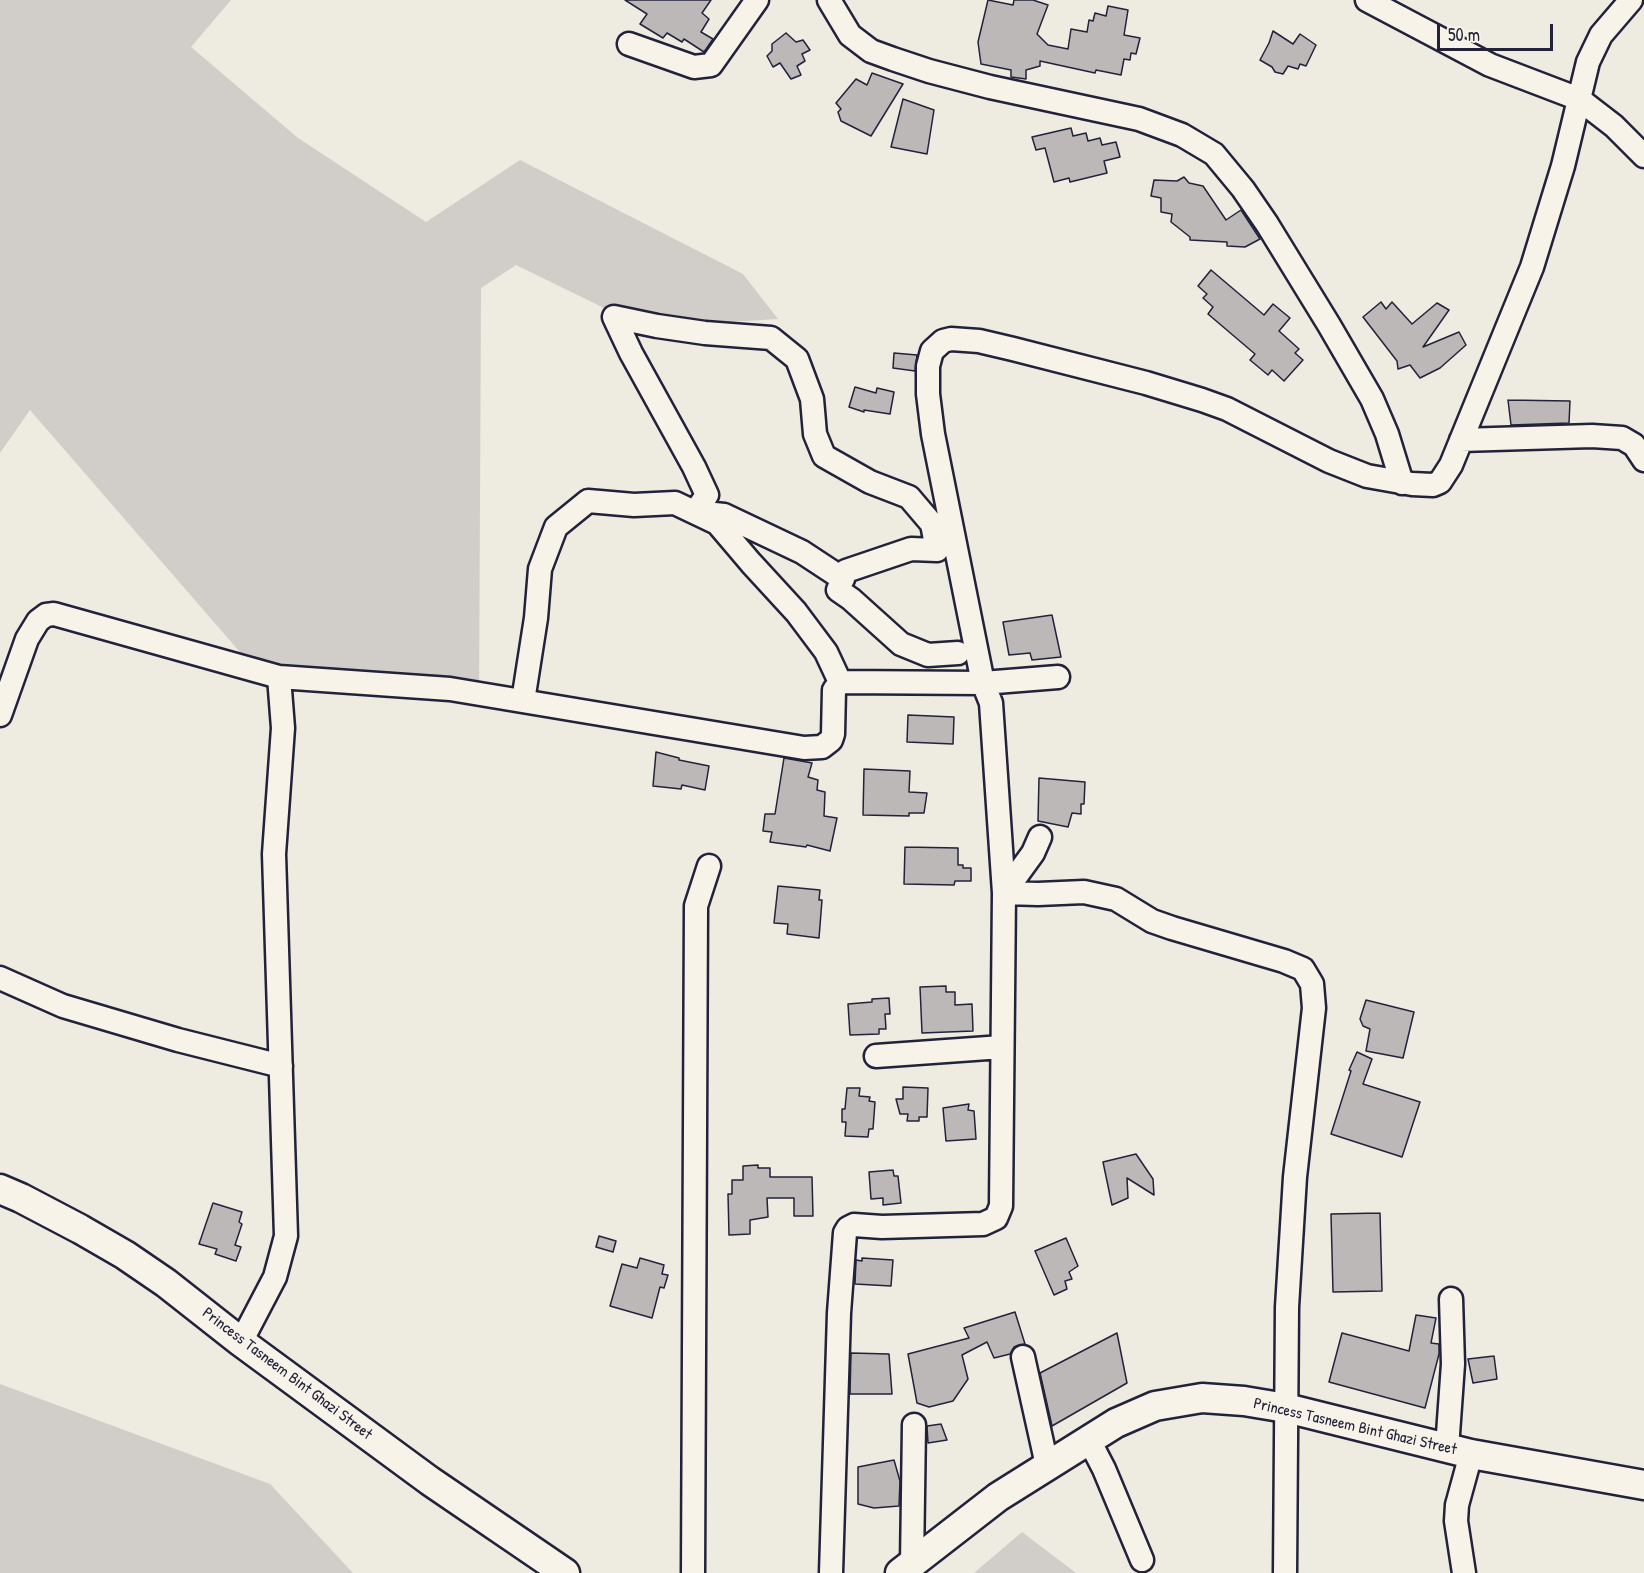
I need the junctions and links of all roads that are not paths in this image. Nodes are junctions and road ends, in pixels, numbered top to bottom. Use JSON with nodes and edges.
{"nodes":[{"id":1,"x":757,"y":0,"type":"edge"},
{"id":2,"x":829,"y":0,"type":"edge"},
{"id":3,"x":1367,"y":0,"type":"edge"},
{"id":4,"x":1631,"y":0,"type":"edge"},
{"id":5,"x":629,"y":44,"type":"dead end"},
{"id":6,"x":1579,"y":99,"type":"junction"},
{"id":7,"x":1644,"y":156,"type":"edge"},
{"id":8,"x":1461,"y":440,"type":"junction"},
{"id":9,"x":1644,"y":460,"type":"edge"},
{"id":10,"x":1402,"y":483,"type":"junction"},
{"id":11,"x":695,"y":512,"type":"junction"},
{"id":12,"x":843,"y":579,"type":"junction"},
{"id":13,"x":958,"y":652,"type":"dead end"},
{"id":14,"x":1058,"y":677,"type":"dead end"},
{"id":15,"x":279,"y":678,"type":"junction"},
{"id":16,"x":840,"y":682,"type":"junction"},
{"id":17,"x":983,"y":683,"type":"junction"},
{"id":18,"x":523,"y":701,"type":"junction"},
{"id":19,"x":0,"y":715,"type":"edge"},
{"id":20,"x":1040,"y":837,"type":"dead end"},
{"id":21,"x":709,"y":866,"type":"dead end"},
{"id":22,"x":1004,"y":893,"type":"junction"},
{"id":23,"x":0,"y":978,"type":"edge"},
{"id":24,"x":1002,"y":1047,"type":"junction"},
{"id":25,"x":876,"y":1056,"type":"dead end"},
{"id":26,"x":281,"y":1066,"type":"junction"},
{"id":27,"x":0,"y":1189,"type":"edge"},
{"id":28,"x":1451,"y":1299,"type":"dead end"},
{"id":29,"x":241,"y":1341,"type":"junction"},
{"id":30,"x":1023,"y":1357,"type":"dead end"},
{"id":31,"x":1286,"y":1408,"type":"junction"},
{"id":32,"x":914,"y":1425,"type":"dead end"},
{"id":33,"x":1089,"y":1440,"type":"junction"},
{"id":34,"x":1459,"y":1451,"type":"junction"},
{"id":35,"x":1047,"y":1465,"type":"junction"},
{"id":36,"x":1644,"y":1485,"type":"edge"},
{"id":37,"x":1142,"y":1560,"type":"dead end"},
{"id":38,"x":906,"y":1569,"type":"edge"},
{"id":39,"x":565,"y":1573,"type":"edge"},
{"id":40,"x":693,"y":1573,"type":"edge"},
{"id":41,"x":831,"y":1573,"type":"edge"},
{"id":42,"x":1285,"y":1573,"type":"edge"},
{"id":43,"x":1464,"y":1573,"type":"edge"}],
"edges":[{"from":1,"to":5,"type":"street"},
{"from":2,"to":10,"type":"street"},
{"from":3,"to":6,"type":"street"},
{"from":4,"to":6,"type":"street"},
{"from":6,"to":7,"type":"street"},
{"from":6,"to":8,"type":"street"},
{"from":8,"to":9,"type":"street"},
{"from":8,"to":10,"type":"street"},
{"from":10,"to":17,"type":"street"},
{"from":11,"to":12,"type":"street"},
{"from":11,"to":12,"type":"street"},
{"from":11,"to":16,"type":"street"},
{"from":11,"to":18,"type":"street"},
{"from":12,"to":13,"type":"street"},
{"from":14,"to":17,"type":"street"},
{"from":15,"to":18,"type":"street"},
{"from":15,"to":19,"type":"street"},
{"from":15,"to":26,"type":"street"},
{"from":16,"to":17,"type":"street"},
{"from":16,"to":18,"type":"street"},
{"from":17,"to":22,"type":"street"},
{"from":20,"to":22,"type":"street"},
{"from":21,"to":40,"type":"street"},
{"from":22,"to":24,"type":"street"},
{"from":22,"to":31,"type":"street"},
{"from":23,"to":26,"type":"street"},
{"from":24,"to":25,"type":"street"},
{"from":24,"to":41,"type":"street"},
{"from":26,"to":29,"type":"street"},
{"from":27,"to":29,"type":"main road","name":"Princess Tasneem Bint Ghazi Street"},
{"from":28,"to":34,"type":"street"},
{"from":29,"to":39,"type":"main road","name":"Princess Tasneem Bint Ghazi Street"},
{"from":30,"to":35,"type":"street"},
{"from":31,"to":33,"type":"main road","name":"Princess Tasneem Bint Ghazi Street"},
{"from":31,"to":34,"type":"main road","name":"Princess Tasneem Bint Ghazi Street"},
{"from":31,"to":42,"type":"street"},
{"from":32,"to":38,"type":"street"},
{"from":33,"to":35,"type":"main road","name":"Princess Tasneem Bint Ghazi Street"},
{"from":33,"to":37,"type":"street"},
{"from":34,"to":36,"type":"main road","name":"Princess Tasneem Bint Ghazi Street"},
{"from":34,"to":43,"type":"street"},
{"from":35,"to":38,"type":"main road","name":"Princess Tasneem Bint Ghazi Street"}]}
